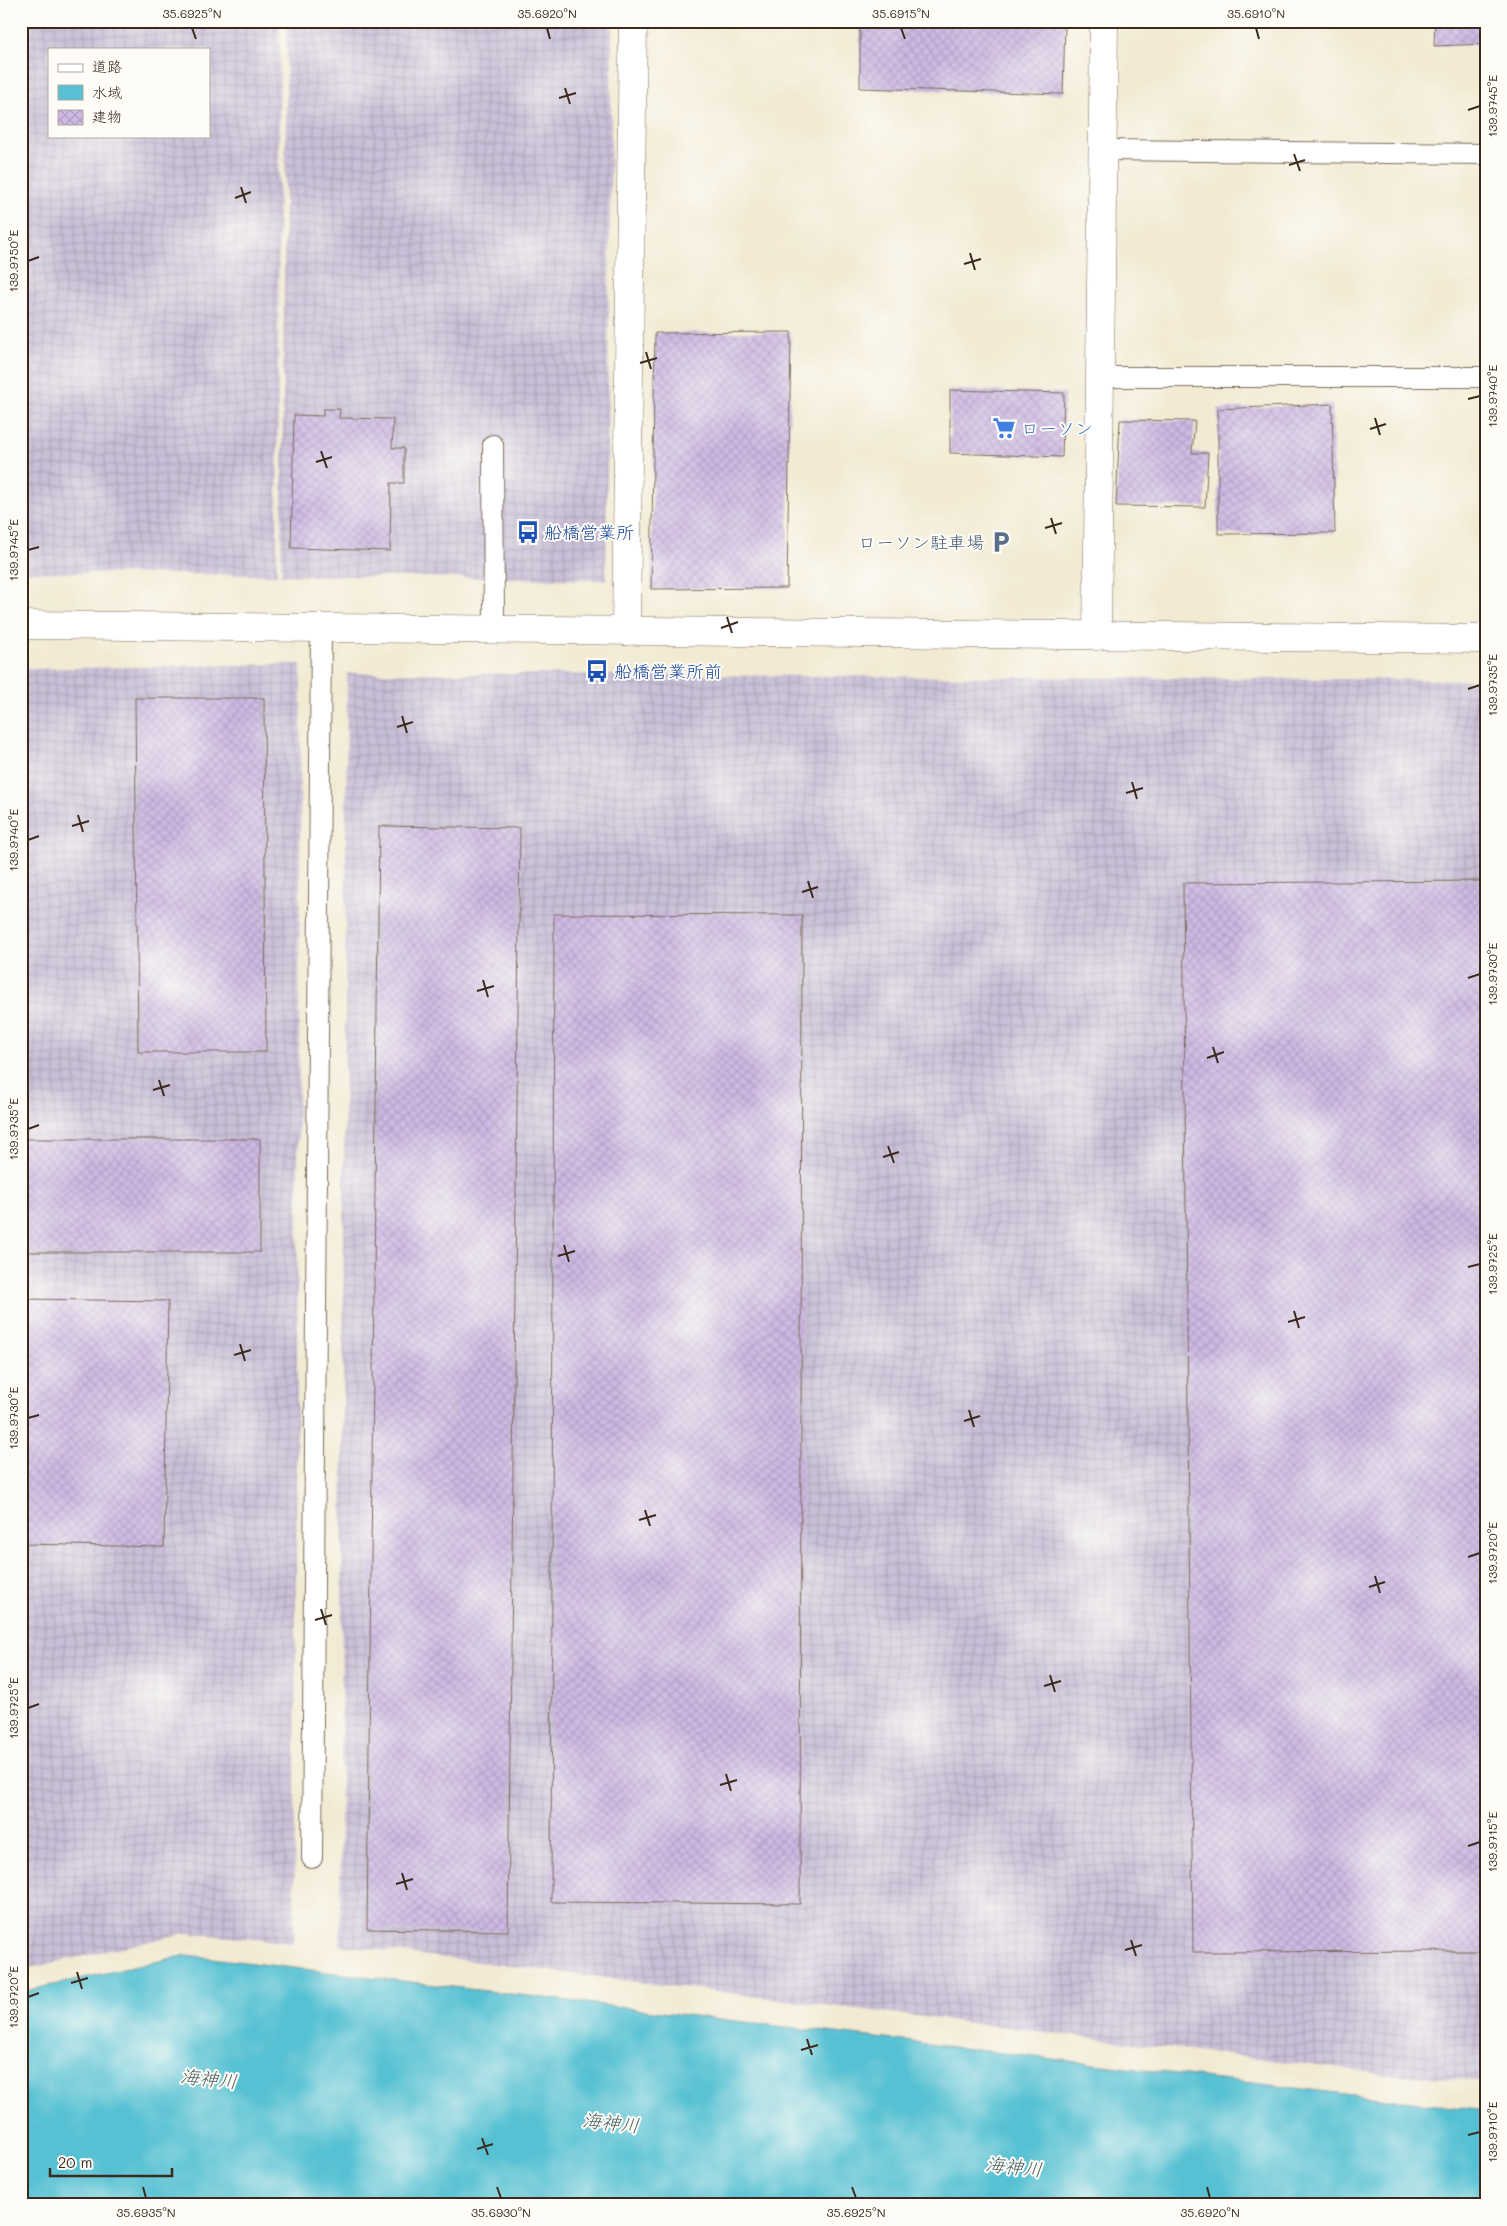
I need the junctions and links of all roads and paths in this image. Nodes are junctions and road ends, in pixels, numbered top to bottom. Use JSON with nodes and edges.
{"nodes":[{"id":1,"x":634,"y":21,"type":"edge"},
{"id":2,"x":1104,"y":21,"type":"edge"},
{"id":3,"x":1102,"y":150,"type":"junction"},
{"id":4,"x":1486,"y":154,"type":"edge"},
{"id":5,"x":1100,"y":377,"type":"junction"},
{"id":6,"x":1486,"y":377,"type":"edge"},
{"id":7,"x":493,"y":445,"type":"dead end"},
{"id":8,"x":21,"y":625,"type":"edge"},
{"id":9,"x":321,"y":627,"type":"junction"},
{"id":10,"x":494,"y":629,"type":"junction"},
{"id":11,"x":626,"y":631,"type":"junction"},
{"id":12,"x":1097,"y":636,"type":"junction"},
{"id":13,"x":1486,"y":639,"type":"edge"},
{"id":14,"x":312,"y":1858,"type":"dead end"}],
"edges":[{"from":1,"to":11,"type":"street"},
{"from":2,"to":3,"type":"street"},
{"from":3,"to":4,"type":"lane"},
{"from":3,"to":5,"type":"street"},
{"from":5,"to":6,"type":"lane"},
{"from":5,"to":12,"type":"street"},
{"from":7,"to":10,"type":"lane"},
{"from":8,"to":9,"type":"street"},
{"from":9,"to":10,"type":"street"},
{"from":9,"to":14,"type":"lane"},
{"from":10,"to":11,"type":"street"},
{"from":11,"to":12,"type":"street"},
{"from":12,"to":13,"type":"street"}]}
